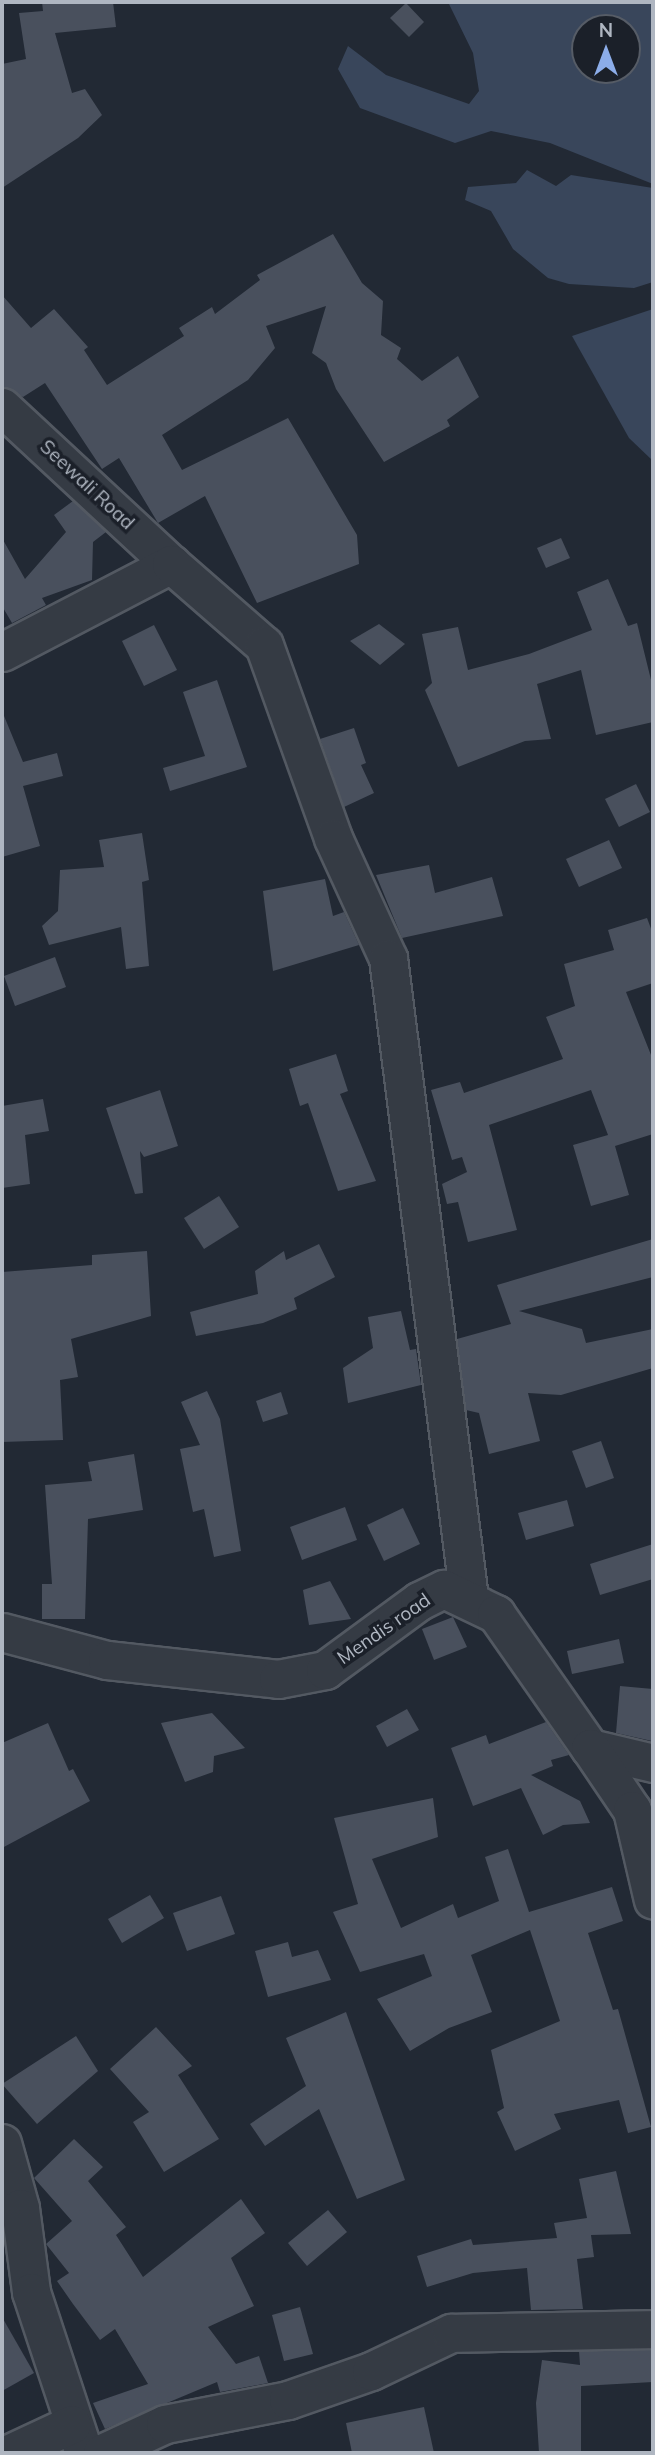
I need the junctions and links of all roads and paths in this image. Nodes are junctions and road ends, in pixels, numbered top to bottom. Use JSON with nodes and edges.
{"nodes":[{"id":1,"x":2,"y":407,"type":"edge"},
{"id":2,"x":172,"y":564,"type":"junction"},
{"id":3,"x":2,"y":652,"type":"edge"},
{"id":4,"x":469,"y":1598,"type":"junction"},
{"id":5,"x":2,"y":1632,"type":"edge"},
{"id":6,"x":590,"y":1748,"type":"junction"},
{"id":7,"x":653,"y":1763,"type":"edge"},
{"id":8,"x":653,"y":1900,"type":"edge"},
{"id":9,"x":2,"y":2143,"type":"edge"},
{"id":10,"x":653,"y":2329,"type":"edge"},
{"id":11,"x":78,"y":2439,"type":"edge"},
{"id":12,"x":10,"y":2453,"type":"edge"},
{"id":13,"x":102,"y":2453,"type":"edge"}],
"edges":[{"from":1,"to":2,"type":"street","name":"Seewali Road"},
{"from":2,"to":3,"type":"street"},
{"from":2,"to":4,"type":"street","name":"Seewali Road"},
{"from":4,"to":5,"type":"street","name":"Mendis road"},
{"from":4,"to":6,"type":"street","name":"Mendis road"},
{"from":6,"to":7,"type":"street"},
{"from":6,"to":8,"type":"street","name":"Mendis road"},
{"from":9,"to":11,"type":"street"},
{"from":10,"to":13,"type":"street"},
{"from":11,"to":12,"type":"street"}]}
